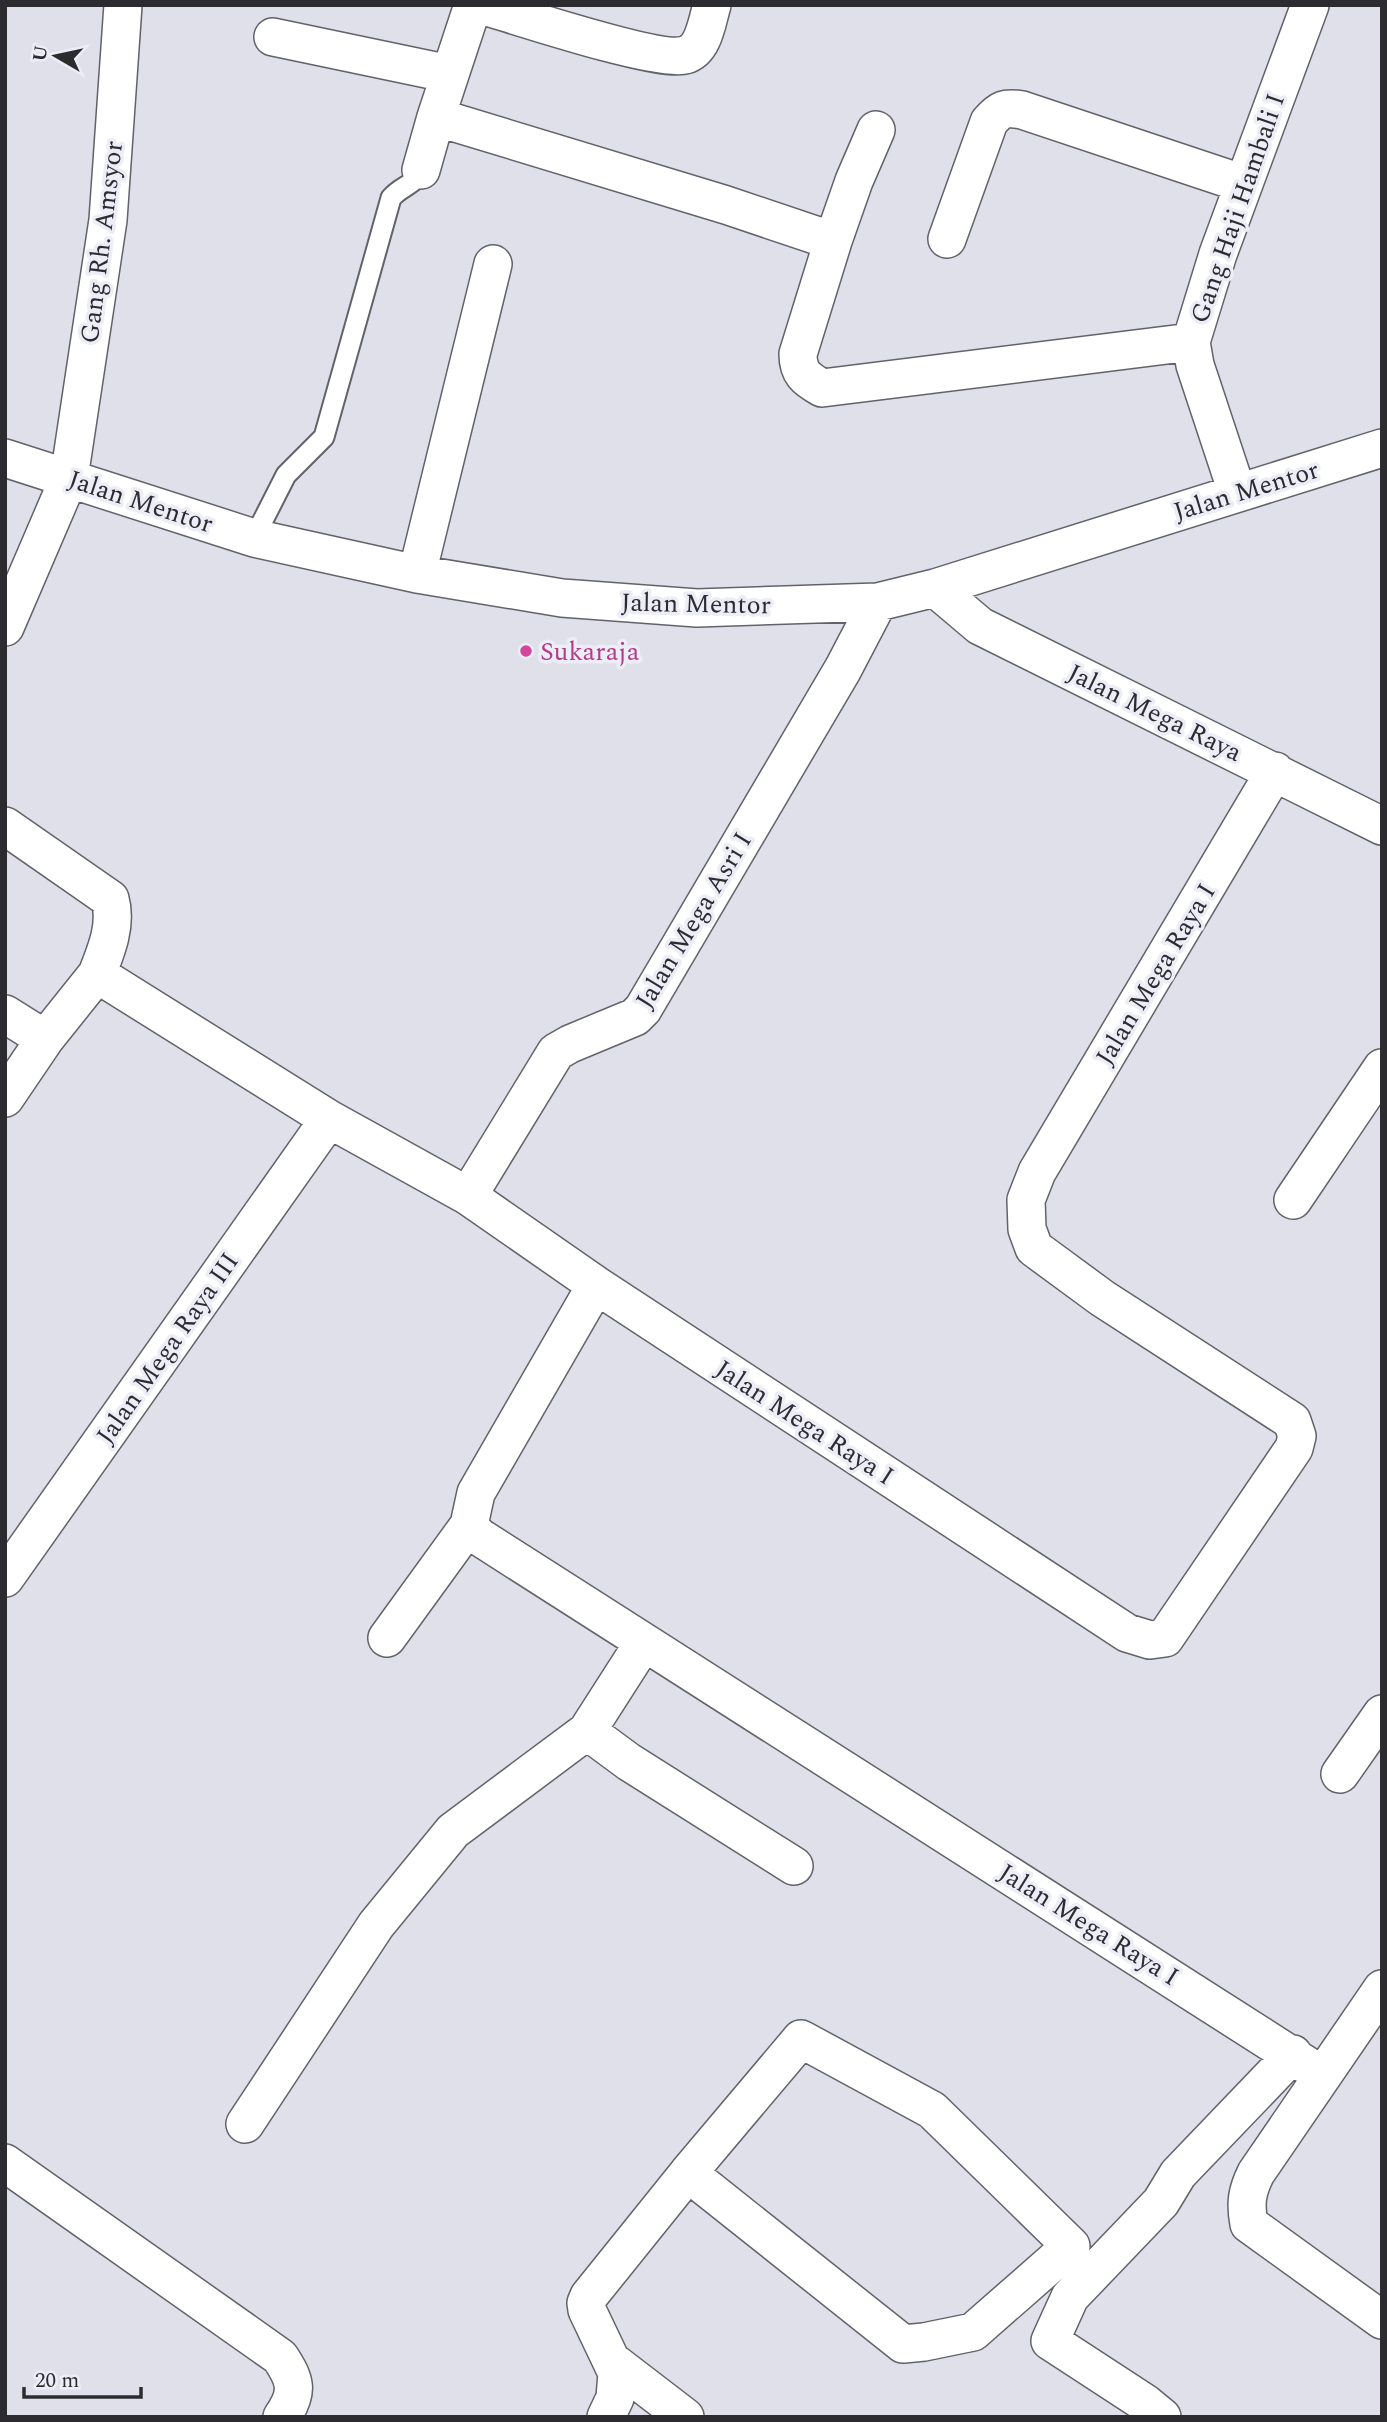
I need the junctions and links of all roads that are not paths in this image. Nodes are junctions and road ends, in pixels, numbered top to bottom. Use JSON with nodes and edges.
{"nodes":[{"id":1,"x":123,"y":5,"type":"edge"},
{"id":2,"x":473,"y":5,"type":"edge"},
{"id":3,"x":481,"y":5,"type":"edge"},
{"id":4,"x":712,"y":5,"type":"edge"},
{"id":5,"x":1310,"y":5,"type":"edge"},
{"id":6,"x":273,"y":37,"type":"dead end"},
{"id":7,"x":450,"y":74,"type":"junction"},
{"id":8,"x":436,"y":117,"type":"junction"},
{"id":9,"x":876,"y":130,"type":"dead end"},
{"id":10,"x":421,"y":170,"type":"joint"},
{"id":11,"x":1244,"y":184,"type":"junction"},
{"id":12,"x":947,"y":239,"type":"dead end"},
{"id":13,"x":833,"y":241,"type":"junction"},
{"id":14,"x":493,"y":264,"type":"dead end"},
{"id":15,"x":1191,"y":342,"type":"junction"},
{"id":16,"x":1382,"y":448,"type":"edge"},
{"id":17,"x":5,"y":458,"type":"edge"},
{"id":18,"x":69,"y":478,"type":"junction"},
{"id":19,"x":1237,"y":492,"type":"junction"},
{"id":20,"x":254,"y":538,"type":"junction"},
{"id":21,"x":417,"y":574,"type":"junction"},
{"id":22,"x":935,"y":588,"type":"junction"},
{"id":23,"x":878,"y":602,"type":"junction"},
{"id":24,"x":5,"y":627,"type":"edge"},
{"id":25,"x":1275,"y":771,"type":"junction"},
{"id":26,"x":5,"y":826,"type":"edge"},
{"id":27,"x":1382,"y":826,"type":"edge"},
{"id":28,"x":97,"y":974,"type":"junction"},
{"id":29,"x":5,"y":1014,"type":"edge"},
{"id":30,"x":46,"y":1039,"type":"junction"},
{"id":31,"x":1382,"y":1068,"type":"edge"},
{"id":32,"x":5,"y":1098,"type":"edge"},
{"id":33,"x":329,"y":1119,"type":"junction"},
{"id":34,"x":467,"y":1196,"type":"junction"},
{"id":35,"x":1293,"y":1200,"type":"dead end"},
{"id":36,"x":596,"y":1285,"type":"junction"},
{"id":37,"x":470,"y":1525,"type":"junction"},
{"id":38,"x":5,"y":1578,"type":"edge"},
{"id":39,"x":387,"y":1638,"type":"dead end"},
{"id":40,"x":644,"y":1642,"type":"junction"},
{"id":41,"x":1382,"y":1714,"type":"edge"},
{"id":42,"x":587,"y":1731,"type":"junction"},
{"id":43,"x":1340,"y":1774,"type":"dead end"},
{"id":44,"x":794,"y":1866,"type":"dead end"},
{"id":45,"x":1382,"y":1989,"type":"edge"},
{"id":46,"x":1308,"y":2065,"type":"junction"},
{"id":47,"x":245,"y":2124,"type":"dead end"},
{"id":48,"x":5,"y":2163,"type":"edge"},
{"id":49,"x":688,"y":2173,"type":"junction"},
{"id":50,"x":1382,"y":2320,"type":"edge"},
{"id":51,"x":612,"y":2361,"type":"junction"},
{"id":52,"x":282,"y":2417,"type":"edge"},
{"id":53,"x":606,"y":2417,"type":"edge"},
{"id":54,"x":685,"y":2417,"type":"edge"},
{"id":55,"x":1162,"y":2417,"type":"edge"}],
"edges":[{"from":1,"to":18,"type":"street","name":"Gang Rh. Amsyor"},
{"from":2,"to":7,"type":"street"},
{"from":3,"to":4,"type":"street"},
{"from":5,"to":11,"type":"street","name":"Gang Haji Hambali I"},
{"from":6,"to":7,"type":"street"},
{"from":7,"to":8,"type":"street"},
{"from":8,"to":10,"type":"street"},
{"from":8,"to":13,"type":"street"},
{"from":9,"to":13,"type":"street"},
{"from":10,"to":20,"type":"lane"},
{"from":11,"to":12,"type":"street"},
{"from":11,"to":15,"type":"street","name":"Gang Haji Hambali I"},
{"from":13,"to":15,"type":"street"},
{"from":14,"to":21,"type":"street"},
{"from":15,"to":19,"type":"street","name":"Gang Haji Hambali I"},
{"from":16,"to":19,"type":"street","name":"Jalan Mentor"},
{"from":17,"to":18,"type":"street","name":"Jalan Mentor"},
{"from":18,"to":20,"type":"street","name":"Jalan Mentor"},
{"from":18,"to":24,"type":"street","name":"Gang Rh. Amsyor"},
{"from":19,"to":22,"type":"street","name":"Jalan Mentor"},
{"from":20,"to":21,"type":"street","name":"Jalan Mentor"},
{"from":21,"to":23,"type":"street","name":"Jalan Mentor"},
{"from":22,"to":23,"type":"street","name":"Jalan Mentor"},
{"from":22,"to":25,"type":"street","name":"Jalan Mega Raya"},
{"from":23,"to":34,"type":"street","name":"Jalan Mega Asri I"},
{"from":25,"to":27,"type":"street","name":"Jalan Mega Raya"},
{"from":25,"to":36,"type":"street","name":"Jalan Mega Raya I"},
{"from":26,"to":28,"type":"street"},
{"from":28,"to":30,"type":"street"},
{"from":28,"to":33,"type":"street"},
{"from":29,"to":30,"type":"street"},
{"from":30,"to":32,"type":"street"},
{"from":31,"to":35,"type":"street"},
{"from":33,"to":34,"type":"street"},
{"from":33,"to":38,"type":"street","name":"Jalan Mega Raya III"},
{"from":34,"to":36,"type":"street"},
{"from":36,"to":37,"type":"street"},
{"from":37,"to":39,"type":"street"},
{"from":37,"to":40,"type":"street","name":"Jalan Mega Raya I"},
{"from":40,"to":42,"type":"street"},
{"from":40,"to":46,"type":"street","name":"Jalan Mega Raya I"},
{"from":41,"to":43,"type":"street"},
{"from":42,"to":44,"type":"street"},
{"from":42,"to":47,"type":"street"},
{"from":45,"to":46,"type":"street"},
{"from":46,"to":50,"type":"street"},
{"from":46,"to":55,"type":"street"},
{"from":48,"to":52,"type":"street"},
{"from":49,"to":49,"type":"street"},
{"from":49,"to":51,"type":"street"},
{"from":51,"to":53,"type":"street"},
{"from":51,"to":54,"type":"street"}]}
